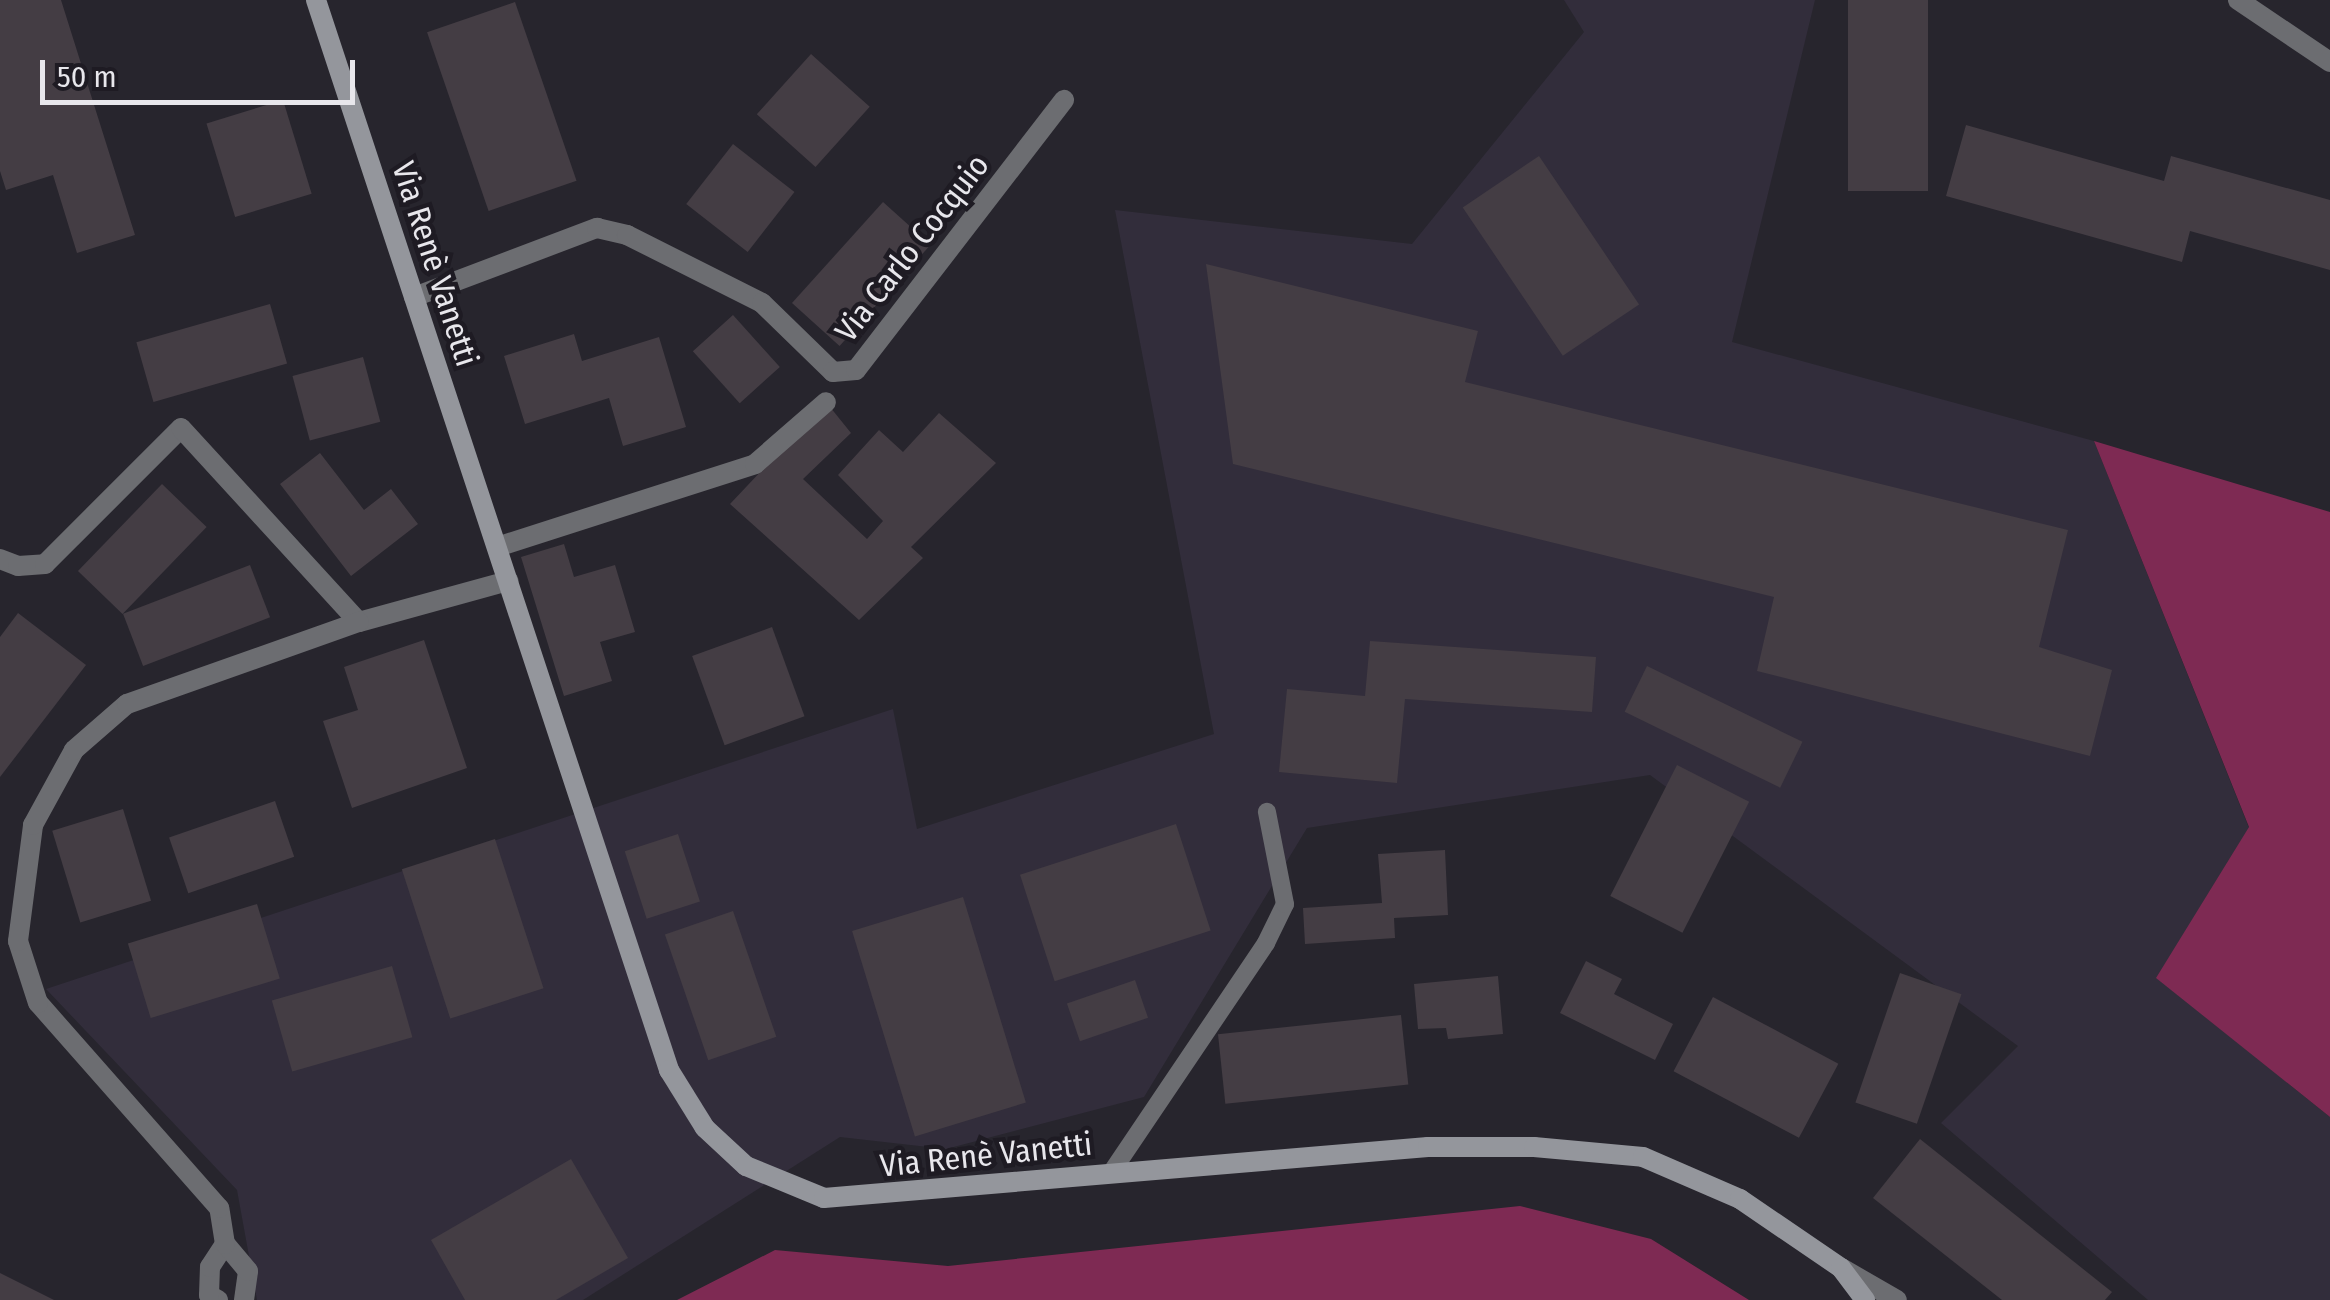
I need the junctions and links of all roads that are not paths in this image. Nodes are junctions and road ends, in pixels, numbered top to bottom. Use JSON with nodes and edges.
{"nodes":[{"id":1,"x":316,"y":0,"type":"edge"},
{"id":2,"x":2238,"y":0,"type":"edge"},
{"id":3,"x":2330,"y":62,"type":"edge"},
{"id":4,"x":1064,"y":100,"type":"dead end"},
{"id":5,"x":414,"y":297,"type":"junction"},
{"id":6,"x":826,"y":402,"type":"dead end"},
{"id":7,"x":497,"y":548,"type":"junction"},
{"id":8,"x":0,"y":558,"type":"edge"},
{"id":9,"x":508,"y":581,"type":"junction"},
{"id":10,"x":359,"y":622,"type":"junction"},
{"id":11,"x":1267,"y":812,"type":"dead end"},
{"id":12,"x":1111,"y":1173,"type":"junction"},
{"id":13,"x":225,"y":1244,"type":"junction"},
{"id":14,"x":1841,"y":1268,"type":"junction"},
{"id":15,"x":218,"y":1300,"type":"edge"},
{"id":16,"x":244,"y":1300,"type":"edge"},
{"id":17,"x":1865,"y":1300,"type":"edge"},
{"id":18,"x":1897,"y":1300,"type":"edge"}],
"edges":[{"from":1,"to":5,"type":"street","name":"Via Renè Vanetti"},
{"from":2,"to":3,"type":"street"},
{"from":4,"to":5,"type":"street","name":"Via Carlo Cocquio"},
{"from":5,"to":7,"type":"street","name":"Via Renè Vanetti"},
{"from":6,"to":7,"type":"street"},
{"from":7,"to":9,"type":"street","name":"Via Renè Vanetti"},
{"from":8,"to":10,"type":"street"},
{"from":9,"to":10,"type":"street"},
{"from":9,"to":12,"type":"street","name":"Via Renè Vanetti"},
{"from":10,"to":13,"type":"street"},
{"from":11,"to":12,"type":"lane"},
{"from":12,"to":14,"type":"street","name":"Via Renè Vanetti"},
{"from":13,"to":15,"type":"street"},
{"from":13,"to":16,"type":"street"},
{"from":14,"to":17,"type":"street","name":"Via Renè Vanetti"},
{"from":14,"to":18,"type":"street"}]}
